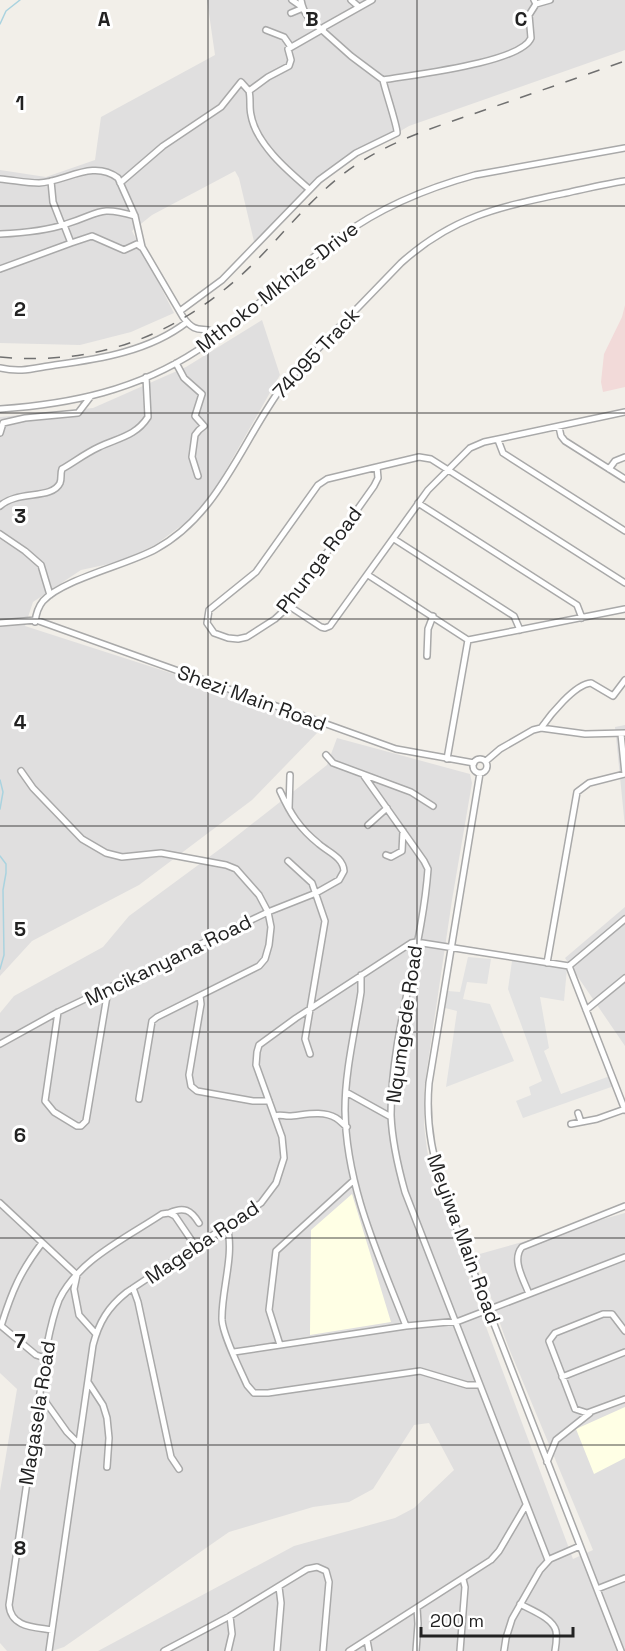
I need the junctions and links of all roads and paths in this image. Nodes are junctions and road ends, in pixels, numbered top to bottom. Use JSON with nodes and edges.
{"nodes":[{"id":1,"x":292,"y":0,"type":"edge"},
{"id":2,"x":301,"y":0,"type":"edge"},
{"id":3,"x":351,"y":0,"type":"edge"},
{"id":4,"x":372,"y":0,"type":"edge"},
{"id":5,"x":550,"y":0,"type":"edge"},
{"id":6,"x":535,"y":2,"type":"edge"},
{"id":7,"x":359,"y":7,"type":"junction"},
{"id":8,"x":303,"y":8,"type":"junction"},
{"id":9,"x":291,"y":13,"type":"dead end"},
{"id":10,"x":323,"y":29,"type":"junction"},
{"id":11,"x":266,"y":30,"type":"dead end"},
{"id":12,"x":291,"y":47,"type":"junction"},
{"id":13,"x":383,"y":80,"type":"junction"},
{"id":14,"x":249,"y":91,"type":"junction"},
{"id":15,"x":625,"y":148,"type":"edge"},
{"id":16,"x":0,"y":179,"type":"edge"},
{"id":17,"x":51,"y":181,"type":"junction"},
{"id":18,"x":625,"y":181,"type":"edge"},
{"id":19,"x":120,"y":183,"type":"junction"},
{"id":20,"x":309,"y":189,"type":"junction"},
{"id":21,"x":135,"y":216,"type":"junction"},
{"id":22,"x":63,"y":225,"type":"junction"},
{"id":23,"x":0,"y":234,"type":"edge"},
{"id":24,"x":71,"y":243,"type":"junction"},
{"id":25,"x":142,"y":247,"type":"junction"},
{"id":26,"x":0,"y":269,"type":"edge"},
{"id":27,"x":180,"y":311,"type":"junction"},
{"id":28,"x":187,"y":322,"type":"junction"},
{"id":29,"x":219,"y":335,"type":"junction"},
{"id":30,"x":176,"y":363,"type":"junction"},
{"id":31,"x":0,"y":368,"type":"edge"},
{"id":32,"x":146,"y":378,"type":"junction"},
{"id":33,"x":91,"y":396,"type":"junction"},
{"id":34,"x":0,"y":409,"type":"edge"},
{"id":35,"x":625,"y":412,"type":"edge"},
{"id":36,"x":1,"y":423,"type":"edge"},
{"id":37,"x":558,"y":427,"type":"junction"},
{"id":38,"x":0,"y":433,"type":"edge"},
{"id":39,"x":498,"y":440,"type":"junction"},
{"id":40,"x":625,"y":457,"type":"edge"},
{"id":41,"x":377,"y":467,"type":"junction"},
{"id":42,"x":609,"y":469,"type":"junction"},
{"id":43,"x":448,"y":470,"type":"junction"},
{"id":44,"x":198,"y":476,"type":"dead end"},
{"id":45,"x":625,"y":479,"type":"edge"},
{"id":46,"x":1,"y":503,"type":"edge"},
{"id":47,"x":418,"y":503,"type":"junction"},
{"id":48,"x":625,"y":531,"type":"edge"},
{"id":49,"x":0,"y":534,"type":"edge"},
{"id":50,"x":394,"y":539,"type":"junction"},
{"id":51,"x":368,"y":575,"type":"junction"},
{"id":52,"x":625,"y":583,"type":"edge"},
{"id":53,"x":50,"y":595,"type":"junction"},
{"id":54,"x":289,"y":606,"type":"junction"},
{"id":55,"x":625,"y":609,"type":"edge"},
{"id":56,"x":433,"y":616,"type":"junction"},
{"id":57,"x":582,"y":618,"type":"junction"},
{"id":58,"x":35,"y":622,"type":"junction"},
{"id":59,"x":0,"y":623,"type":"edge"},
{"id":60,"x":520,"y":630,"type":"junction"},
{"id":61,"x":468,"y":640,"type":"junction"},
{"id":62,"x":427,"y":656,"type":"dead end"},
{"id":63,"x":625,"y":680,"type":"edge"},
{"id":64,"x":541,"y":728,"type":"junction"},
{"id":65,"x":623,"y":733,"type":"edge"},
{"id":66,"x":326,"y":755,"type":"dead end"},
{"id":67,"x":447,"y":759,"type":"junction"},
{"id":68,"x":486,"y":761,"type":"junction"},
{"id":69,"x":474,"y":763,"type":"junction"},
{"id":70,"x":21,"y":771,"type":"dead end"},
{"id":71,"x":480,"y":773,"type":"junction"},
{"id":72,"x":625,"y":774,"type":"edge"},
{"id":73,"x":290,"y":775,"type":"dead end"},
{"id":74,"x":364,"y":776,"type":"junction"},
{"id":75,"x":280,"y":790,"type":"dead end"},
{"id":76,"x":433,"y":806,"type":"dead end"},
{"id":77,"x":387,"y":808,"type":"junction"},
{"id":78,"x":289,"y":810,"type":"junction"},
{"id":79,"x":368,"y":825,"type":"dead end"},
{"id":80,"x":403,"y":831,"type":"junction"},
{"id":81,"x":386,"y":855,"type":"dead end"},
{"id":82,"x":288,"y":861,"type":"dead end"},
{"id":83,"x":316,"y":893,"type":"junction"},
{"id":84,"x":268,"y":912,"type":"junction"},
{"id":85,"x":625,"y":919,"type":"edge"},
{"id":86,"x":416,"y":942,"type":"junction"},
{"id":87,"x":451,"y":947,"type":"junction"},
{"id":88,"x":548,"y":963,"type":"junction"},
{"id":89,"x":569,"y":966,"type":"junction"},
{"id":90,"x":361,"y":975,"type":"junction"},
{"id":91,"x":625,"y":978,"type":"edge"},
{"id":92,"x":108,"y":990,"type":"junction"},
{"id":93,"x":200,"y":996,"type":"junction"},
{"id":94,"x":310,"y":1009,"type":"junction"},
{"id":95,"x":586,"y":1010,"type":"junction"},
{"id":96,"x":58,"y":1012,"type":"junction"},
{"id":97,"x":0,"y":1044,"type":"edge"},
{"id":98,"x":310,"y":1054,"type":"dead end"},
{"id":99,"x":346,"y":1092,"type":"junction"},
{"id":100,"x":139,"y":1099,"type":"dead end"},
{"id":101,"x":269,"y":1101,"type":"junction"},
{"id":102,"x":625,"y":1109,"type":"edge"},
{"id":103,"x":578,"y":1113,"type":"dead end"},
{"id":104,"x":275,"y":1116,"type":"junction"},
{"id":105,"x":391,"y":1117,"type":"junction"},
{"id":106,"x":581,"y":1122,"type":"junction"},
{"id":107,"x":571,"y":1124,"type":"dead end"},
{"id":108,"x":347,"y":1127,"type":"junction"},
{"id":109,"x":354,"y":1181,"type":"junction"},
{"id":110,"x":0,"y":1203,"type":"edge"},
{"id":111,"x":625,"y":1206,"type":"edge"},
{"id":112,"x":169,"y":1213,"type":"junction"},
{"id":113,"x":199,"y":1222,"type":"dead end"},
{"id":114,"x":227,"y":1227,"type":"junction"},
{"id":115,"x":42,"y":1243,"type":"junction"},
{"id":116,"x":196,"y":1247,"type":"junction"},
{"id":117,"x":625,"y":1257,"type":"edge"},
{"id":118,"x":77,"y":1275,"type":"junction"},
{"id":119,"x":133,"y":1288,"type":"junction"},
{"id":120,"x":529,"y":1294,"type":"junction"},
{"id":121,"x":488,"y":1310,"type":"junction"},
{"id":122,"x":454,"y":1322,"type":"junction"},
{"id":123,"x":1,"y":1325,"type":"edge"},
{"id":124,"x":406,"y":1326,"type":"junction"},
{"id":125,"x":625,"y":1331,"type":"edge"},
{"id":126,"x":96,"y":1334,"type":"junction"},
{"id":127,"x":280,"y":1345,"type":"junction"},
{"id":128,"x":234,"y":1352,"type":"junction"},
{"id":129,"x":625,"y":1352,"type":"edge"},
{"id":130,"x":45,"y":1358,"type":"junction"},
{"id":131,"x":562,"y":1377,"type":"junction"},
{"id":132,"x":88,"y":1382,"type":"junction"},
{"id":133,"x":479,"y":1385,"type":"junction"},
{"id":134,"x":39,"y":1394,"type":"junction"},
{"id":135,"x":625,"y":1399,"type":"edge"},
{"id":136,"x":592,"y":1412,"type":"junction"},
{"id":137,"x":79,"y":1444,"type":"junction"},
{"id":138,"x":547,"y":1462,"type":"junction"},
{"id":139,"x":106,"y":1467,"type":"dead end"},
{"id":140,"x":179,"y":1469,"type":"dead end"},
{"id":141,"x":526,"y":1505,"type":"junction"},
{"id":142,"x":580,"y":1546,"type":"junction"},
{"id":143,"x":548,"y":1560,"type":"junction"},
{"id":144,"x":625,"y":1578,"type":"edge"},
{"id":145,"x":464,"y":1579,"type":"junction"},
{"id":146,"x":279,"y":1587,"type":"junction"},
{"id":147,"x":597,"y":1589,"type":"junction"},
{"id":148,"x":520,"y":1604,"type":"junction"},
{"id":149,"x":417,"y":1608,"type":"junction"},
{"id":150,"x":230,"y":1617,"type":"junction"},
{"id":151,"x":52,"y":1630,"type":"junction"},
{"id":152,"x":367,"y":1640,"type":"junction"},
{"id":153,"x":175,"y":1648,"type":"edge"},
{"id":154,"x":50,"y":1651,"type":"edge"},
{"id":155,"x":164,"y":1651,"type":"edge"},
{"id":156,"x":228,"y":1651,"type":"edge"},
{"id":157,"x":277,"y":1651,"type":"edge"},
{"id":158,"x":323,"y":1651,"type":"edge"},
{"id":159,"x":349,"y":1651,"type":"edge"},
{"id":160,"x":369,"y":1651,"type":"edge"},
{"id":161,"x":416,"y":1651,"type":"edge"},
{"id":162,"x":460,"y":1651,"type":"edge"},
{"id":163,"x":504,"y":1651,"type":"edge"},
{"id":164,"x":555,"y":1651,"type":"edge"},
{"id":165,"x":621,"y":1651,"type":"edge"}],
"edges":[{"from":1,"to":8,"type":"street"},
{"from":2,"to":8,"type":"street"},
{"from":3,"to":7,"type":"street"},
{"from":4,"to":7,"type":"street"},
{"from":5,"to":6,"type":"street"},
{"from":6,"to":13,"type":"street"},
{"from":7,"to":10,"type":"street"},
{"from":8,"to":9,"type":"street"},
{"from":8,"to":10,"type":"street"},
{"from":10,"to":12,"type":"street"},
{"from":10,"to":13,"type":"street"},
{"from":11,"to":12,"type":"street"},
{"from":12,"to":14,"type":"street"},
{"from":13,"to":20,"type":"street"},
{"from":14,"to":19,"type":"street"},
{"from":14,"to":20,"type":"street"},
{"from":15,"to":29,"type":"street","name":"Mthoko Mkhize Drive"},
{"from":16,"to":17,"type":"street"},
{"from":17,"to":19,"type":"street"},
{"from":17,"to":22,"type":"street"},
{"from":18,"to":53,"type":"street","name":"74095 Track"},
{"from":19,"to":21,"type":"street"},
{"from":20,"to":27,"type":"street"},
{"from":21,"to":22,"type":"street"},
{"from":21,"to":25,"type":"street"},
{"from":22,"to":23,"type":"street"},
{"from":22,"to":24,"type":"street"},
{"from":24,"to":25,"type":"street"},
{"from":24,"to":26,"type":"street"},
{"from":25,"to":27,"type":"street"},
{"from":27,"to":28,"type":"street"},
{"from":28,"to":29,"type":"street"},
{"from":28,"to":31,"type":"street"},
{"from":29,"to":30,"type":"street","name":"Mthoko Mkhize Drive"},
{"from":30,"to":32,"type":"street","name":"Mthoko Mkhize Drive"},
{"from":30,"to":44,"type":"street"},
{"from":32,"to":33,"type":"street","name":"Mthoko Mkhize Drive"},
{"from":32,"to":46,"type":"street"},
{"from":33,"to":34,"type":"street","name":"Mthoko Mkhize Drive"},
{"from":33,"to":36,"type":"street"},
{"from":35,"to":37,"type":"street"},
{"from":36,"to":38,"type":"street"},
{"from":37,"to":39,"type":"street"},
{"from":37,"to":42,"type":"street"},
{"from":39,"to":43,"type":"street"},
{"from":39,"to":48,"type":"street"},
{"from":40,"to":42,"type":"street"},
{"from":41,"to":43,"type":"street"},
{"from":41,"to":54,"type":"street","name":"Phunga Road"},
{"from":41,"to":54,"type":"street","name":"Phunga Road"},
{"from":42,"to":45,"type":"street"},
{"from":43,"to":47,"type":"street"},
{"from":43,"to":52,"type":"street"},
{"from":47,"to":50,"type":"street"},
{"from":47,"to":57,"type":"street"},
{"from":49,"to":53,"type":"street"},
{"from":50,"to":51,"type":"street"},
{"from":50,"to":60,"type":"street"},
{"from":51,"to":54,"type":"street"},
{"from":51,"to":56,"type":"street"},
{"from":53,"to":58,"type":"street"},
{"from":55,"to":57,"type":"street"},
{"from":56,"to":61,"type":"street"},
{"from":56,"to":62,"type":"street"},
{"from":57,"to":60,"type":"street"},
{"from":58,"to":59,"type":"street","name":"Shezi Main Road"},
{"from":58,"to":67,"type":"street","name":"Shezi Main Road"},
{"from":60,"to":61,"type":"street"},
{"from":61,"to":67,"type":"street"},
{"from":63,"to":64,"type":"street"},
{"from":64,"to":65,"type":"street"},
{"from":64,"to":68,"type":"street","name":"Shezi Main Road"},
{"from":65,"to":72,"type":"street"},
{"from":66,"to":74,"type":"street"},
{"from":67,"to":69,"type":"street","name":"Shezi Main Road"},
{"from":68,"to":69,"type":"street","name":"Shezi Main Road"},
{"from":68,"to":71,"type":"street","name":"Shezi Main Road"},
{"from":69,"to":71,"type":"street"},
{"from":70,"to":84,"type":"street"},
{"from":71,"to":87,"type":"street","name":"Meyiwa Main Road"},
{"from":72,"to":88,"type":"street"},
{"from":73,"to":78,"type":"street"},
{"from":74,"to":76,"type":"street"},
{"from":74,"to":77,"type":"street","name":"Nqumgede Road"},
{"from":75,"to":78,"type":"street"},
{"from":77,"to":79,"type":"street"},
{"from":77,"to":80,"type":"street","name":"Nqumgede Road"},
{"from":78,"to":83,"type":"street"},
{"from":80,"to":81,"type":"street"},
{"from":80,"to":86,"type":"street","name":"Nqumgede Road"},
{"from":82,"to":83,"type":"street"},
{"from":83,"to":84,"type":"street"},
{"from":83,"to":94,"type":"street"},
{"from":84,"to":92,"type":"street","name":"Mncikanyana Road"},
{"from":84,"to":93,"type":"street","name":"Mncikanyana Road"},
{"from":85,"to":89,"type":"street"},
{"from":86,"to":87,"type":"street"},
{"from":86,"to":90,"type":"street","name":"Mageba Road"},
{"from":86,"to":105,"type":"street","name":"Nqumgede Road"},
{"from":87,"to":88,"type":"street"},
{"from":87,"to":121,"type":"street","name":"Meyiwa Main Road"},
{"from":88,"to":89,"type":"street"},
{"from":89,"to":95,"type":"street"},
{"from":90,"to":94,"type":"street","name":"Mageba Road"},
{"from":90,"to":99,"type":"street"},
{"from":91,"to":95,"type":"street"},
{"from":92,"to":96,"type":"street","name":"Mncikanyana Road"},
{"from":92,"to":96,"type":"street"},
{"from":93,"to":100,"type":"street","name":"Mncikanyana Road"},
{"from":93,"to":101,"type":"street"},
{"from":94,"to":98,"type":"street"},
{"from":94,"to":101,"type":"street","name":"Mageba Road"},
{"from":95,"to":102,"type":"street"},
{"from":96,"to":97,"type":"street","name":"Mncikanyana Road"},
{"from":99,"to":105,"type":"street"},
{"from":99,"to":108,"type":"street"},
{"from":101,"to":104,"type":"street","name":"Mageba Road"},
{"from":102,"to":106,"type":"street"},
{"from":103,"to":106,"type":"street"},
{"from":104,"to":108,"type":"street"},
{"from":104,"to":114,"type":"street","name":"Mageba Road"},
{"from":105,"to":122,"type":"street","name":"Nqumgede Road"},
{"from":106,"to":107,"type":"street"},
{"from":108,"to":109,"type":"street"},
{"from":109,"to":124,"type":"street"},
{"from":109,"to":127,"type":"street"},
{"from":110,"to":115,"type":"street"},
{"from":111,"to":120,"type":"street"},
{"from":112,"to":113,"type":"street"},
{"from":112,"to":116,"type":"street"},
{"from":112,"to":118,"type":"street","name":"Magasela Road"},
{"from":114,"to":116,"type":"street","name":"Mageba Road"},
{"from":114,"to":128,"type":"street"},
{"from":115,"to":118,"type":"street"},
{"from":115,"to":123,"type":"street"},
{"from":116,"to":119,"type":"street","name":"Mageba Road"},
{"from":117,"to":120,"type":"street"},
{"from":118,"to":126,"type":"street"},
{"from":118,"to":130,"type":"street","name":"Magasela Road"},
{"from":119,"to":126,"type":"street","name":"Mageba Road"},
{"from":119,"to":140,"type":"street"},
{"from":120,"to":121,"type":"street"},
{"from":121,"to":122,"type":"street"},
{"from":121,"to":138,"type":"street","name":"Meyiwa Main Road"},
{"from":122,"to":124,"type":"street"},
{"from":122,"to":133,"type":"street","name":"Nqumgede Road"},
{"from":123,"to":130,"type":"street"},
{"from":124,"to":127,"type":"street"},
{"from":125,"to":131,"type":"street"},
{"from":126,"to":132,"type":"street","name":"Mageba Road"},
{"from":127,"to":128,"type":"street"},
{"from":128,"to":133,"type":"street"},
{"from":129,"to":131,"type":"street"},
{"from":130,"to":134,"type":"street","name":"Magasela Road"},
{"from":131,"to":136,"type":"street"},
{"from":132,"to":137,"type":"street","name":"Mageba Road"},
{"from":132,"to":139,"type":"street"},
{"from":133,"to":141,"type":"street","name":"Nqumgede Road"},
{"from":134,"to":137,"type":"street"},
{"from":134,"to":151,"type":"street","name":"Magasela Road"},
{"from":135,"to":136,"type":"street"},
{"from":136,"to":138,"type":"street"},
{"from":137,"to":151,"type":"street","name":"Mageba Road"},
{"from":138,"to":142,"type":"street","name":"Meyiwa Main Road"},
{"from":141,"to":143,"type":"street","name":"Nqumgede Road"},
{"from":141,"to":145,"type":"street"},
{"from":142,"to":143,"type":"street"},
{"from":142,"to":147,"type":"street","name":"Meyiwa Main Road"},
{"from":143,"to":148,"type":"street"},
{"from":144,"to":147,"type":"street"},
{"from":145,"to":149,"type":"street"},
{"from":145,"to":162,"type":"street"},
{"from":146,"to":150,"type":"street"},
{"from":146,"to":157,"type":"street"},
{"from":146,"to":158,"type":"street"},
{"from":147,"to":165,"type":"street","name":"Meyiwa Main Road"},
{"from":148,"to":163,"type":"street"},
{"from":148,"to":164,"type":"street"},
{"from":149,"to":152,"type":"street"},
{"from":149,"to":161,"type":"street"},
{"from":150,"to":153,"type":"street"},
{"from":150,"to":156,"type":"street"},
{"from":151,"to":154,"type":"street","name":"Mageba Road"},
{"from":152,"to":159,"type":"street"},
{"from":152,"to":160,"type":"street"},
{"from":153,"to":155,"type":"street"}]}
